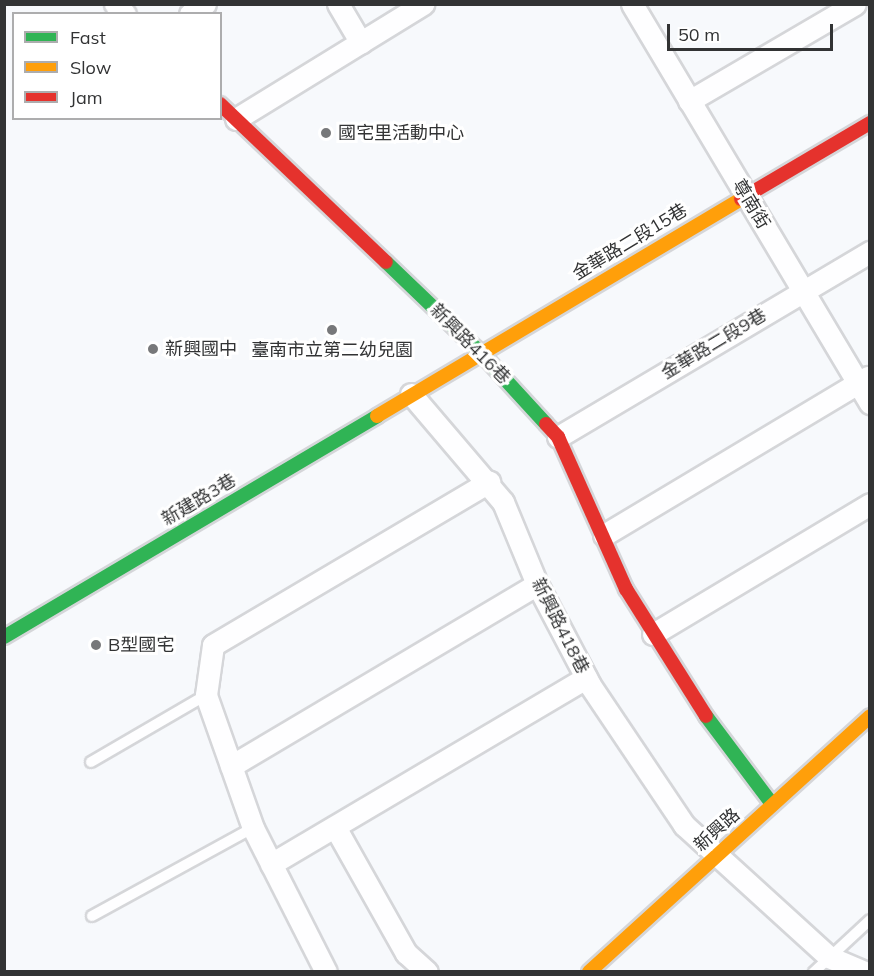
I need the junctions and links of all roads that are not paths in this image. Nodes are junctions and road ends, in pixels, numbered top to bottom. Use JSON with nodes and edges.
{"nodes":[{"id":1,"x":338,"y":4,"type":"edge"},
{"id":2,"x":423,"y":4,"type":"edge"},
{"id":3,"x":632,"y":4,"type":"edge"},
{"id":4,"x":855,"y":4,"type":"edge"},
{"id":5,"x":361,"y":43,"type":"junction"},
{"id":6,"x":689,"y":100,"type":"junction"},
{"id":7,"x":222,"y":106,"type":"edge"},
{"id":8,"x":236,"y":119,"type":"junction"},
{"id":9,"x":870,"y":123,"type":"edge"},
{"id":10,"x":745,"y":195,"type":"junction"},
{"id":11,"x":870,"y":252,"type":"edge"},
{"id":12,"x":803,"y":291,"type":"junction"},
{"id":13,"x":481,"y":353,"type":"junction"},
{"id":14,"x":864,"y":380,"type":"edge"},
{"id":15,"x":411,"y":394,"type":"junction"},
{"id":16,"x":870,"y":403,"type":"edge"},
{"id":17,"x":558,"y":436,"type":"junction"},
{"id":18,"x":489,"y":482,"type":"junction"},
{"id":19,"x":870,"y":504,"type":"edge"},
{"id":20,"x":604,"y":535,"type":"junction"},
{"id":21,"x":537,"y":584,"type":"junction"},
{"id":22,"x":653,"y":634,"type":"junction"},
{"id":23,"x":4,"y":637,"type":"edge"},
{"id":24,"x":586,"y":678,"type":"junction"},
{"id":25,"x":206,"y":695,"type":"junction"},
{"id":26,"x":870,"y":716,"type":"edge"},
{"id":27,"x":91,"y":762,"type":"dead end"},
{"id":28,"x":231,"y":766,"type":"junction"},
{"id":29,"x":772,"y":804,"type":"junction"},
{"id":30,"x":335,"y":827,"type":"junction"},
{"id":31,"x":253,"y":828,"type":"junction"},
{"id":32,"x":715,"y":855,"type":"junction"},
{"id":33,"x":271,"y":864,"type":"junction"},
{"id":34,"x":92,"y":916,"type":"dead end"},
{"id":35,"x":870,"y":920,"type":"edge"},
{"id":36,"x":829,"y":957,"type":"junction"},
{"id":37,"x":326,"y":972,"type":"edge"},
{"id":38,"x":427,"y":972,"type":"edge"},
{"id":39,"x":589,"y":972,"type":"edge"},
{"id":40,"x":813,"y":972,"type":"edge"},
{"id":41,"x":865,"y":972,"type":"edge"}],
"edges":[{"from":1,"to":5,"type":"street"},
{"from":2,"to":5,"type":"street"},
{"from":3,"to":6,"type":"street","name":"尊南街"},
{"from":4,"to":6,"type":"street"},
{"from":5,"to":8,"type":"street"},
{"from":6,"to":10,"type":"street","name":"尊南街"},
{"from":7,"to":8,"type":"street","name":"新興路416巷"},
{"from":8,"to":13,"type":"street","name":"新興路416巷"},
{"from":9,"to":10,"type":"street","name":"金華路二段15巷"},
{"from":10,"to":12,"type":"street","name":"尊南街"},
{"from":10,"to":13,"type":"street","name":"金華路二段15巷"},
{"from":11,"to":12,"type":"street","name":"金華路二段9巷"},
{"from":12,"to":14,"type":"street","name":"尊南街"},
{"from":12,"to":17,"type":"street","name":"金華路二段9巷"},
{"from":13,"to":15,"type":"street","name":"金華路二段15巷"},
{"from":13,"to":17,"type":"street","name":"新興路416巷"},
{"from":14,"to":16,"type":"street","name":"尊南街"},
{"from":14,"to":20,"type":"street"},
{"from":15,"to":18,"type":"street","name":"新興路418巷"},
{"from":15,"to":23,"type":"street","name":"新建路3巷"},
{"from":17,"to":20,"type":"street","name":"新興路416巷"},
{"from":18,"to":21,"type":"street","name":"新興路418巷"},
{"from":18,"to":25,"type":"street"},
{"from":19,"to":22,"type":"street"},
{"from":20,"to":22,"type":"street","name":"新興路416巷"},
{"from":21,"to":24,"type":"street","name":"新興路418巷"},
{"from":21,"to":28,"type":"street"},
{"from":22,"to":29,"type":"street","name":"新興路416巷"},
{"from":24,"to":30,"type":"street"},
{"from":24,"to":32,"type":"street","name":"新興路418巷"},
{"from":25,"to":27,"type":"lane"},
{"from":25,"to":28,"type":"street"},
{"from":26,"to":29,"type":"street","name":"新興路"},
{"from":28,"to":31,"type":"street"},
{"from":29,"to":32,"type":"street","name":"新興路"},
{"from":30,"to":33,"type":"street"},
{"from":30,"to":38,"type":"street"},
{"from":31,"to":33,"type":"street"},
{"from":31,"to":34,"type":"lane"},
{"from":32,"to":36,"type":"street","name":"新興路418巷"},
{"from":32,"to":39,"type":"street","name":"新興路"},
{"from":33,"to":37,"type":"street"},
{"from":35,"to":36,"type":"lane"},
{"from":36,"to":40,"type":"lane"},
{"from":36,"to":41,"type":"street","name":"新興路418巷"}]}
